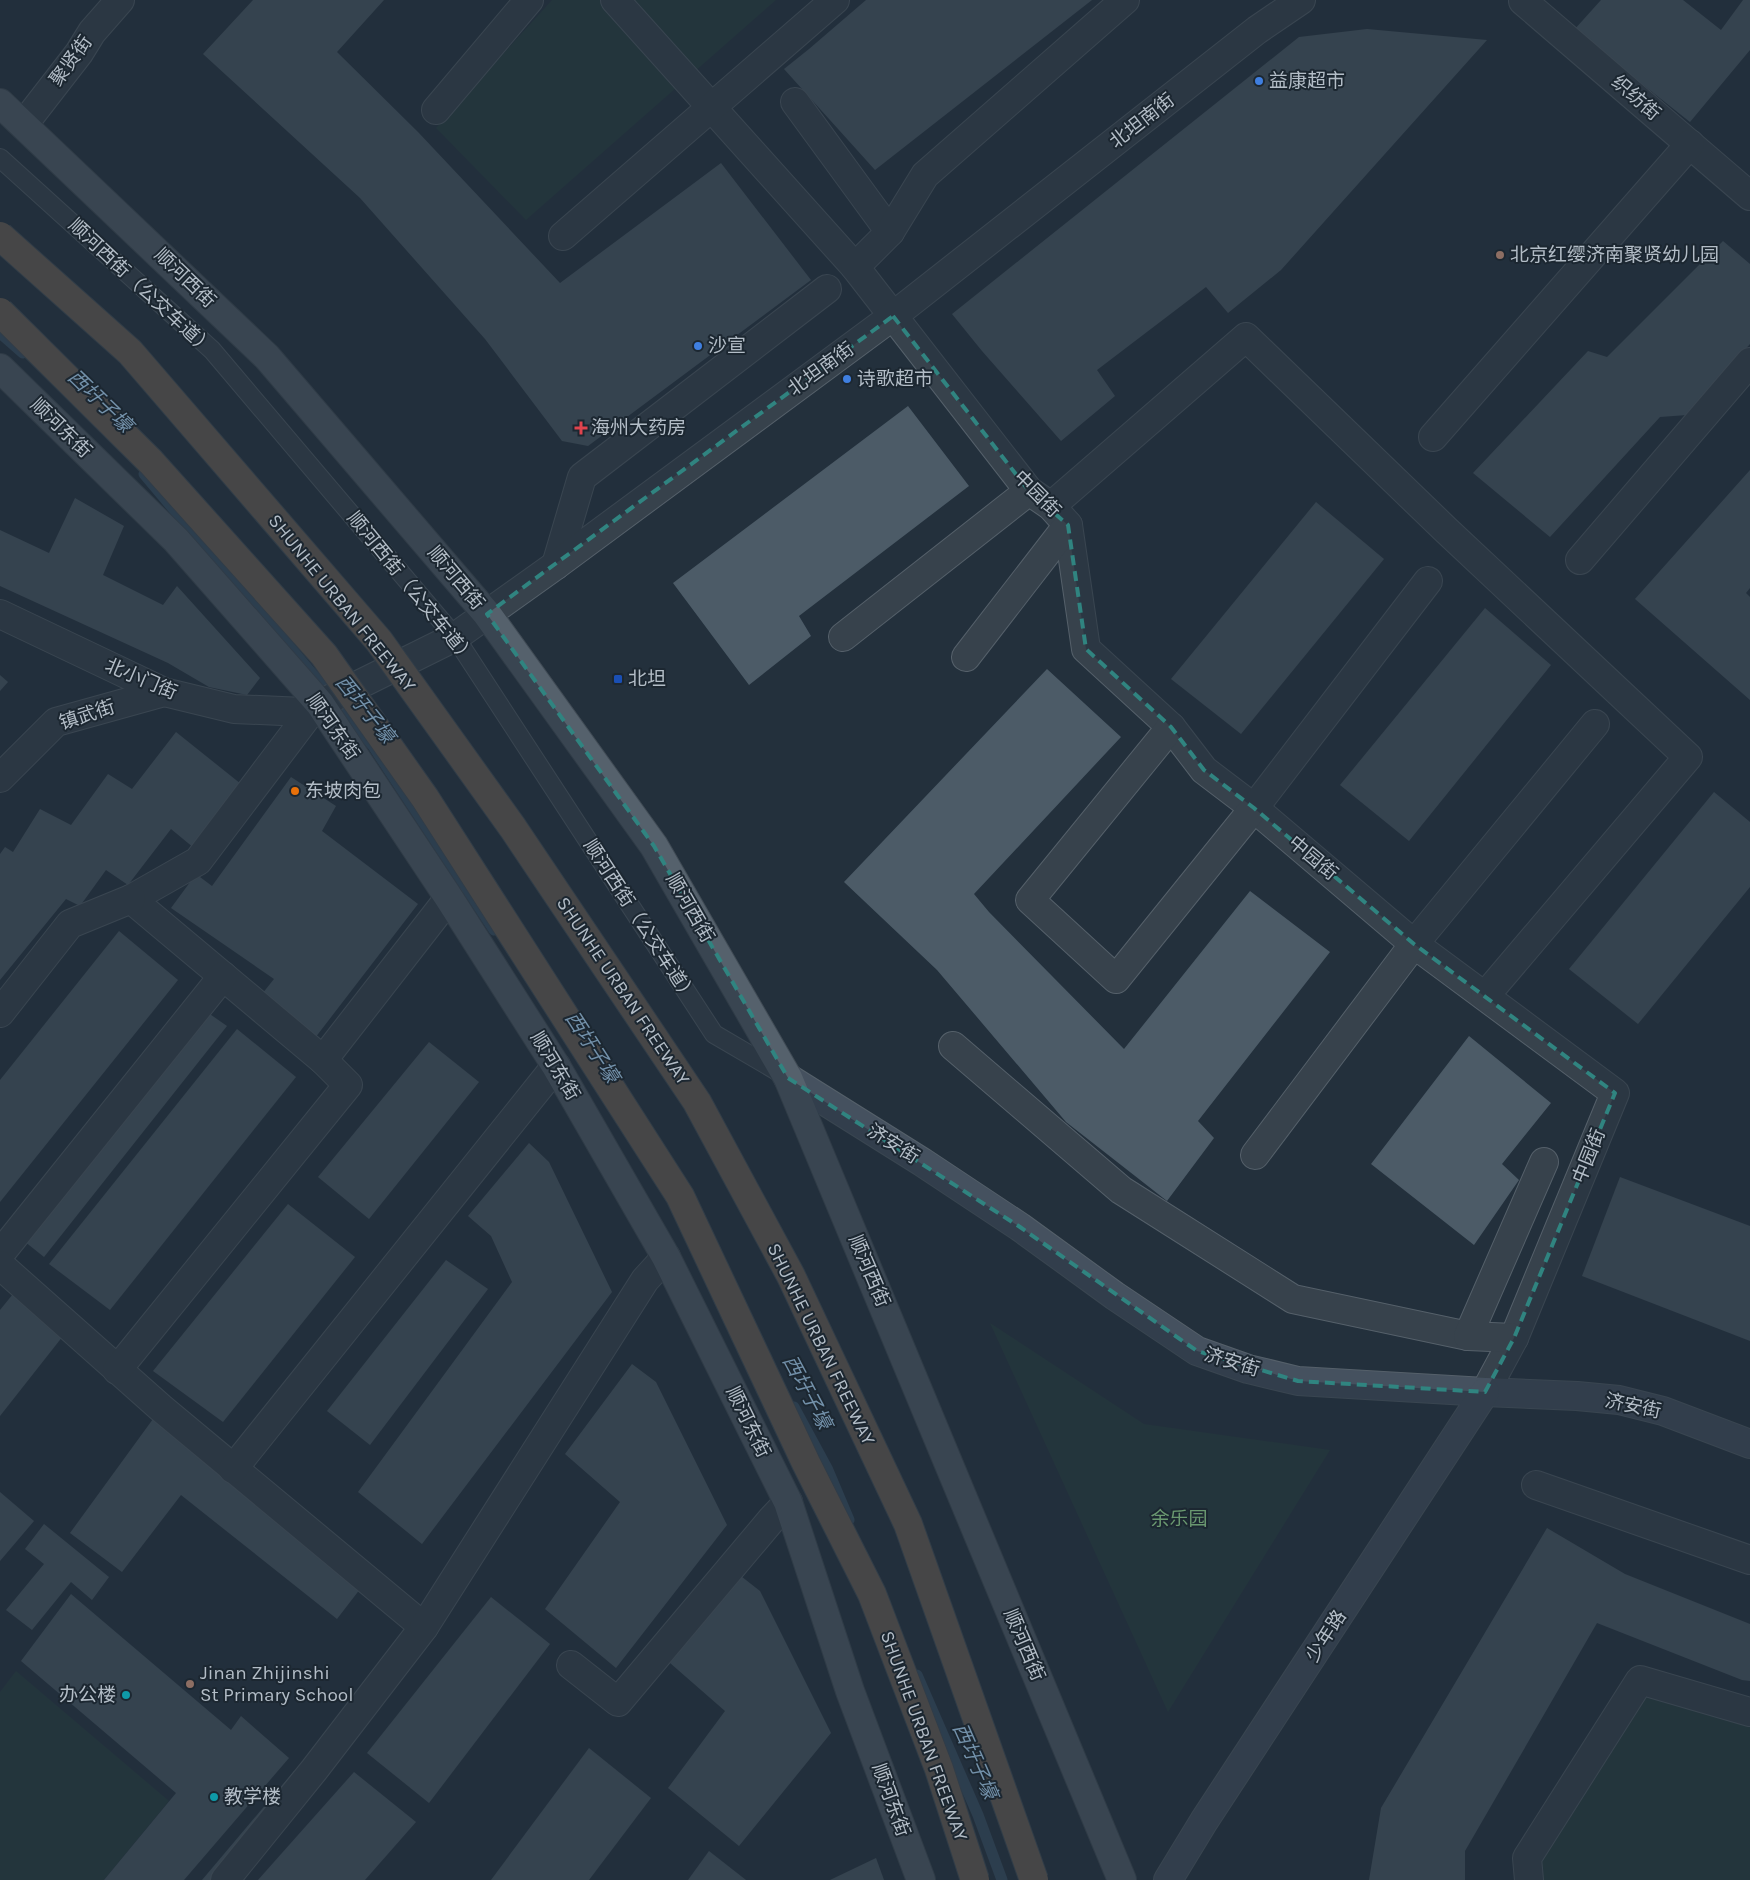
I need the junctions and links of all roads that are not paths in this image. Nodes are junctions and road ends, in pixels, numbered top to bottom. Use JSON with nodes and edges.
{"nodes":[{"id":1,"x":120,"y":0,"type":"edge"},
{"id":2,"x":529,"y":0,"type":"edge"},
{"id":3,"x":614,"y":0,"type":"edge"},
{"id":4,"x":835,"y":0,"type":"edge"},
{"id":5,"x":1125,"y":0,"type":"edge"},
{"id":6,"x":1301,"y":0,"type":"edge"},
{"id":7,"x":1519,"y":0,"type":"edge"},
{"id":8,"x":795,"y":102,"type":"dead end"},
{"id":9,"x":0,"y":103,"type":"edge"},
{"id":10,"x":712,"y":108,"type":"junction"},
{"id":11,"x":436,"y":110,"type":"dead end"},
{"id":12,"x":24,"y":124,"type":"junction"},
{"id":13,"x":1690,"y":144,"type":"junction"},
{"id":14,"x":0,"y":158,"type":"edge"},
{"id":15,"x":1750,"y":196,"type":"edge"},
{"id":16,"x":890,"y":232,"type":"junction"},
{"id":17,"x":0,"y":236,"type":"edge"},
{"id":18,"x":563,"y":236,"type":"dead end"},
{"id":19,"x":855,"y":267,"type":"junction"},
{"id":20,"x":827,"y":289,"type":"dead end"},
{"id":21,"x":0,"y":312,"type":"edge"},
{"id":22,"x":893,"y":316,"type":"junction"},
{"id":23,"x":1750,"y":362,"type":"edge"},
{"id":24,"x":0,"y":368,"type":"edge"},
{"id":25,"x":1433,"y":437,"type":"dead end"},
{"id":26,"x":1029,"y":491,"type":"junction"},
{"id":27,"x":1059,"y":516,"type":"junction"},
{"id":28,"x":1580,"y":560,"type":"dead end"},
{"id":29,"x":556,"y":565,"type":"junction"},
{"id":30,"x":1428,"y":581,"type":"dead end"},
{"id":31,"x":0,"y":614,"type":"edge"},
{"id":32,"x":487,"y":614,"type":"junction"},
{"id":33,"x":455,"y":636,"type":"junction"},
{"id":34,"x":844,"y":637,"type":"dead end"},
{"id":35,"x":966,"y":657,"type":"dead end"},
{"id":36,"x":164,"y":692,"type":"junction"},
{"id":37,"x":320,"y":704,"type":"junction"},
{"id":38,"x":1595,"y":724,"type":"dead end"},
{"id":39,"x":1171,"y":727,"type":"junction"},
{"id":40,"x":0,"y":778,"type":"edge"},
{"id":41,"x":1254,"y":808,"type":"junction"},
{"id":42,"x":132,"y":898,"type":"junction"},
{"id":43,"x":449,"y":898,"type":"junction"},
{"id":44,"x":1414,"y":944,"type":"junction"},
{"id":45,"x":223,"y":976,"type":"junction"},
{"id":46,"x":1485,"y":996,"type":"junction"},
{"id":47,"x":0,"y":1013,"type":"edge"},
{"id":48,"x":953,"y":1046,"type":"dead end"},
{"id":49,"x":323,"y":1060,"type":"junction"},
{"id":50,"x":556,"y":1066,"type":"junction"},
{"id":51,"x":788,"y":1078,"type":"junction"},
{"id":52,"x":1255,"y":1155,"type":"dead end"},
{"id":53,"x":1544,"y":1162,"type":"dead end"},
{"id":54,"x":0,"y":1254,"type":"edge"},
{"id":55,"x":666,"y":1257,"type":"junction"},
{"id":56,"x":0,"y":1266,"type":"edge"},
{"id":57,"x":1468,"y":1336,"type":"junction"},
{"id":58,"x":1514,"y":1338,"type":"junction"},
{"id":59,"x":117,"y":1370,"type":"junction"},
{"id":60,"x":1485,"y":1392,"type":"junction"},
{"id":61,"x":1750,"y":1444,"type":"edge"},
{"id":62,"x":233,"y":1469,"type":"junction"},
{"id":63,"x":1536,"y":1485,"type":"dead end"},
{"id":64,"x":788,"y":1502,"type":"junction"},
{"id":65,"x":1750,"y":1560,"type":"edge"},
{"id":66,"x":424,"y":1627,"type":"junction"},
{"id":67,"x":571,"y":1665,"type":"dead end"},
{"id":68,"x":1750,"y":1712,"type":"edge"},
{"id":69,"x":225,"y":1880,"type":"edge"},
{"id":70,"x":921,"y":1880,"type":"edge"},
{"id":71,"x":976,"y":1880,"type":"edge"},
{"id":72,"x":1034,"y":1880,"type":"edge"},
{"id":73,"x":1122,"y":1880,"type":"edge"},
{"id":74,"x":1168,"y":1880,"type":"edge"},
{"id":75,"x":1529,"y":1880,"type":"edge"}],
"edges":[{"from":1,"to":12,"type":"street","name":"聚贤街"},
{"from":2,"to":11,"type":"street"},
{"from":3,"to":10,"type":"street","name":"中园街"},
{"from":4,"to":10,"type":"street"},
{"from":5,"to":16,"type":"street"},
{"from":6,"to":22,"type":"street","name":"北坦南街"},
{"from":7,"to":13,"type":"street","name":"织纺街"},
{"from":8,"to":16,"type":"street"},
{"from":9,"to":12,"type":"main road","name":"顺河西街"},
{"from":10,"to":18,"type":"street"},
{"from":10,"to":19,"type":"street","name":"中园街"},
{"from":12,"to":32,"type":"main road","name":"顺河西街"},
{"from":13,"to":15,"type":"street","name":"织纺街"},
{"from":13,"to":25,"type":"street"},
{"from":14,"to":33,"type":"lane","name":"顺河西街（公交车道）"},
{"from":16,"to":19,"type":"street"},
{"from":17,"to":72,"type":"highway","name":"SHUNHE URBAN FREEWAY","bridge":true},
{"from":19,"to":22,"type":"street","name":"中园街"},
{"from":20,"to":29,"type":"street"},
{"from":21,"to":71,"type":"highway","name":"SHUNHE URBAN FREEWAY","bridge":true},
{"from":22,"to":26,"type":"street","name":"中园街"},
{"from":22,"to":29,"type":"street","name":"北坦南街"},
{"from":23,"to":28,"type":"street"},
{"from":24,"to":37,"type":"main road","name":"顺河东街"},
{"from":26,"to":27,"type":"street","name":"中园街"},
{"from":26,"to":34,"type":"street"},
{"from":27,"to":35,"type":"street"},
{"from":27,"to":39,"type":"street","name":"中园街"},
{"from":27,"to":46,"type":"street"},
{"from":29,"to":32,"type":"street","name":"北坦南街"},
{"from":30,"to":41,"type":"street"},
{"from":31,"to":36,"type":"street","name":"北小门街"},
{"from":32,"to":33,"type":"street","name":"北坦南街"},
{"from":32,"to":51,"type":"main road","name":"顺河西街"},
{"from":33,"to":37,"type":"street","name":"北坦南街","bridge":true},
{"from":33,"to":51,"type":"lane","name":"顺河西街（公交车道）"},
{"from":36,"to":37,"type":"street","name":"北小门街"},
{"from":36,"to":40,"type":"street","name":"镇武街"},
{"from":37,"to":42,"type":"street"},
{"from":37,"to":43,"type":"main road","name":"顺河东街"},
{"from":38,"to":44,"type":"street"},
{"from":39,"to":41,"type":"street","name":"中园街"},
{"from":39,"to":41,"type":"street"},
{"from":41,"to":44,"type":"street","name":"中园街"},
{"from":42,"to":45,"type":"street"},
{"from":42,"to":47,"type":"street"},
{"from":43,"to":49,"type":"street"},
{"from":43,"to":50,"type":"main road","name":"顺河东街"},
{"from":44,"to":46,"type":"street","name":"中园街"},
{"from":44,"to":52,"type":"street"},
{"from":45,"to":49,"type":"street"},
{"from":45,"to":54,"type":"street"},
{"from":46,"to":58,"type":"street","name":"中园街"},
{"from":48,"to":57,"type":"street"},
{"from":49,"to":59,"type":"street"},
{"from":50,"to":55,"type":"main road","name":"顺河东街"},
{"from":50,"to":62,"type":"street"},
{"from":51,"to":60,"type":"main road","name":"济安街"},
{"from":51,"to":73,"type":"main road","name":"顺河西街"},
{"from":53,"to":57,"type":"street"},
{"from":55,"to":64,"type":"main road","name":"顺河东街"},
{"from":55,"to":66,"type":"street"},
{"from":56,"to":59,"type":"street"},
{"from":57,"to":58,"type":"street"},
{"from":58,"to":60,"type":"street","name":"中园街"},
{"from":59,"to":62,"type":"street"},
{"from":60,"to":61,"type":"main road","name":"济安街"},
{"from":60,"to":74,"type":"main road","name":"少年路"},
{"from":62,"to":66,"type":"street"},
{"from":63,"to":65,"type":"street"},
{"from":64,"to":67,"type":"street"},
{"from":64,"to":70,"type":"main road","name":"顺河东街"},
{"from":66,"to":69,"type":"street"},
{"from":68,"to":75,"type":"street"}]}
